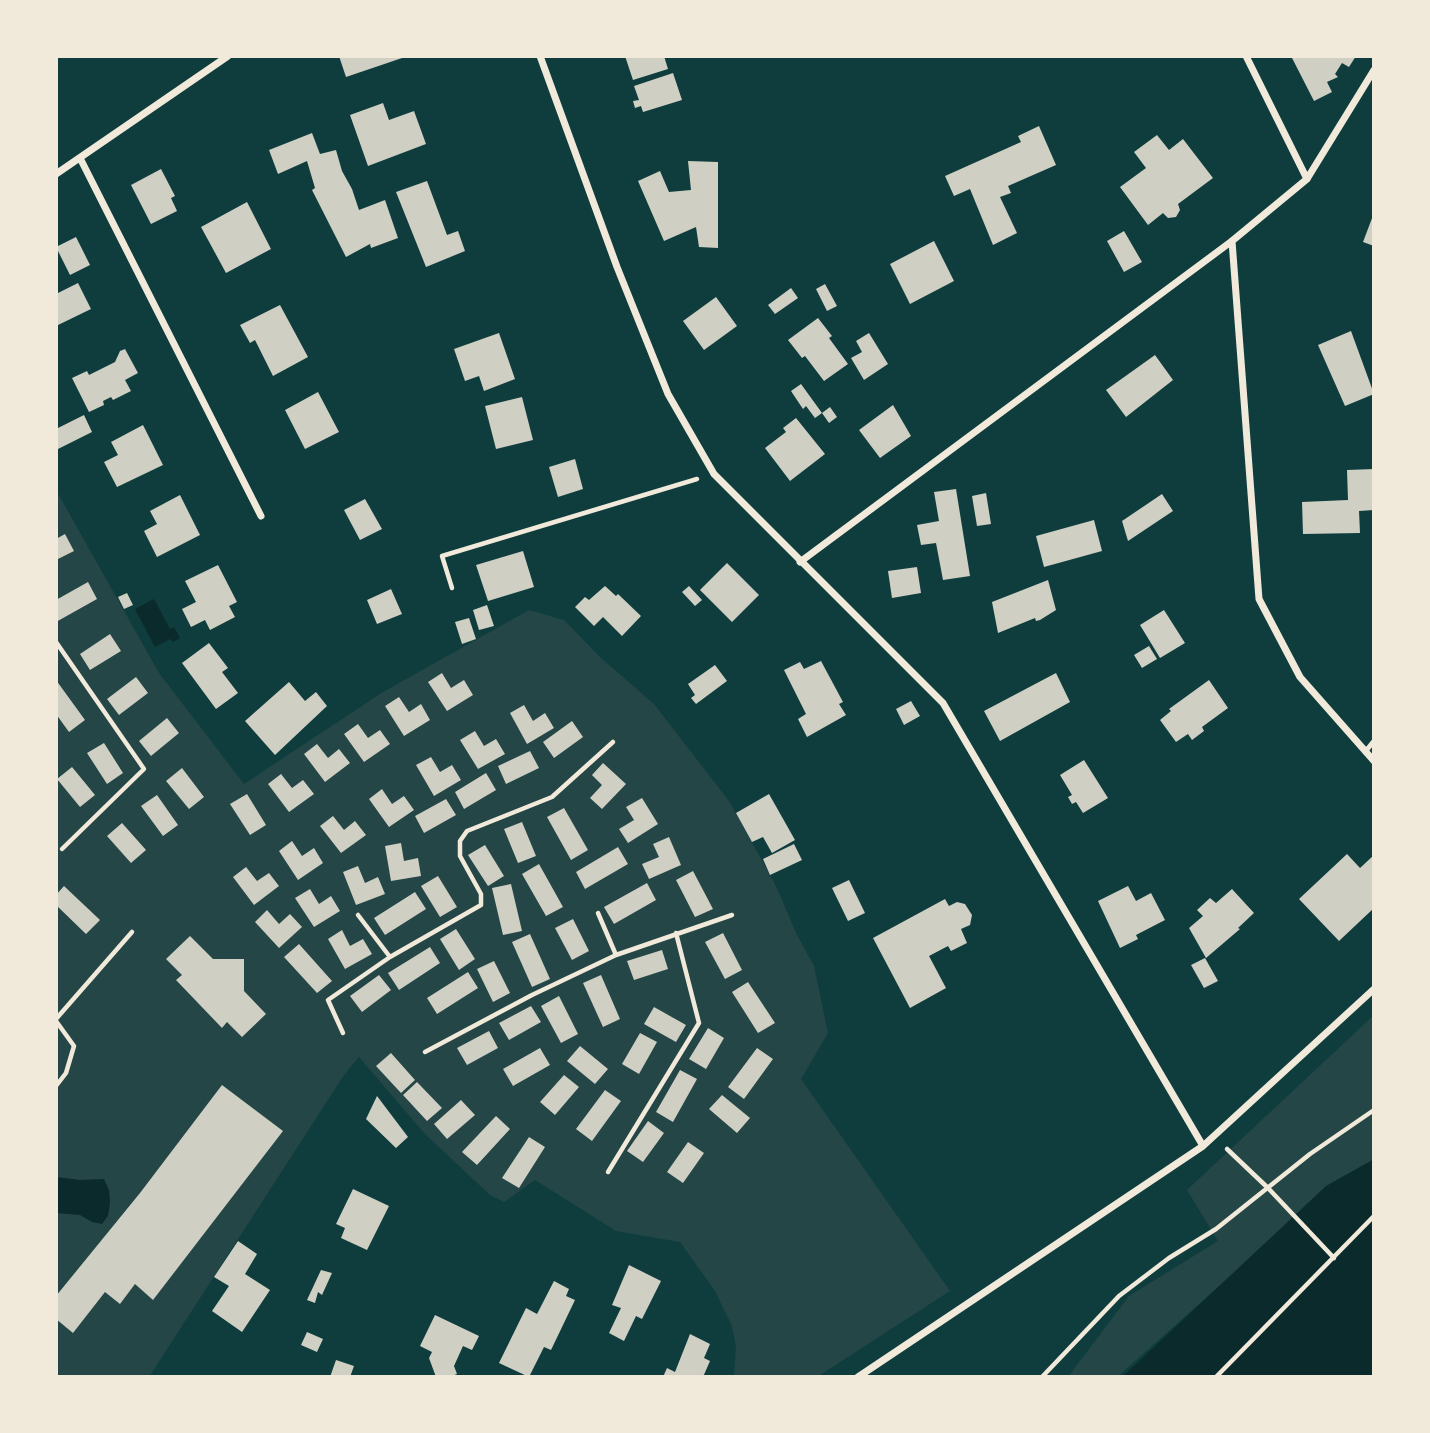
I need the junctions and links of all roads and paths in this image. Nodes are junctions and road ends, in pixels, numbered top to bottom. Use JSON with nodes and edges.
{"nodes":[{"id":1,"x":228,"y":56,"type":"edge"},
{"id":2,"x":540,"y":56,"type":"edge"},
{"id":3,"x":1246,"y":56,"type":"edge"},
{"id":4,"x":1374,"y":69,"type":"edge"},
{"id":5,"x":80,"y":158,"type":"junction"},
{"id":6,"x":56,"y":174,"type":"edge"},
{"id":7,"x":1307,"y":179,"type":"junction"},
{"id":8,"x":1232,"y":241,"type":"junction"},
{"id":9,"x":714,"y":474,"type":"junction"},
{"id":10,"x":261,"y":516,"type":"dead end"},
{"id":11,"x":800,"y":562,"type":"junction"},
{"id":12,"x":452,"y":588,"type":"dead end"},
{"id":13,"x":56,"y":642,"type":"edge"},
{"id":14,"x":613,"y":741,"type":"dead end"},
{"id":15,"x":1374,"y":741,"type":"edge"},
{"id":16,"x":1366,"y":752,"type":"junction"},
{"id":17,"x":1374,"y":761,"type":"edge"},
{"id":18,"x":62,"y":849,"type":"dead end"},
{"id":19,"x":597,"y":913,"type":"dead end"},
{"id":20,"x":358,"y":915,"type":"dead end"},
{"id":21,"x":732,"y":915,"type":"dead end"},
{"id":22,"x":132,"y":932,"type":"dead end"},
{"id":23,"x":676,"y":933,"type":"junction"},
{"id":24,"x":616,"y":955,"type":"junction"},
{"id":25,"x":390,"y":957,"type":"junction"},
{"id":26,"x":1374,"y":989,"type":"edge"},
{"id":27,"x":56,"y":1020,"type":"edge"},
{"id":28,"x":343,"y":1033,"type":"dead end"},
{"id":29,"x":425,"y":1052,"type":"dead end"},
{"id":30,"x":56,"y":1086,"type":"edge"},
{"id":31,"x":1374,"y":1110,"type":"edge"},
{"id":32,"x":1214,"y":1136,"type":"junction"},
{"id":33,"x":1203,"y":1146,"type":"junction"},
{"id":34,"x":608,"y":1172,"type":"dead end"},
{"id":35,"x":1268,"y":1188,"type":"junction"},
{"id":36,"x":1374,"y":1216,"type":"edge"},
{"id":37,"x":1334,"y":1258,"type":"junction"},
{"id":38,"x":858,"y":1377,"type":"edge"},
{"id":39,"x":1042,"y":1377,"type":"edge"},
{"id":40,"x":1216,"y":1377,"type":"edge"}],
"edges":[{"from":1,"to":5,"type":"street"},
{"from":2,"to":9,"type":"street"},
{"from":3,"to":7,"type":"street"},
{"from":4,"to":7,"type":"street"},
{"from":5,"to":6,"type":"street"},
{"from":5,"to":10,"type":"street"},
{"from":7,"to":8,"type":"street"},
{"from":8,"to":11,"type":"street"},
{"from":8,"to":16,"type":"street"},
{"from":9,"to":11,"type":"street"},
{"from":9,"to":12,"type":"path"},
{"from":11,"to":33,"type":"street"},
{"from":13,"to":18,"type":"path"},
{"from":14,"to":25,"type":"path"},
{"from":15,"to":16,"type":"lane"},
{"from":16,"to":17,"type":"street"},
{"from":19,"to":24,"type":"path"},
{"from":20,"to":25,"type":"path"},
{"from":21,"to":23,"type":"path"},
{"from":22,"to":27,"type":"path"},
{"from":23,"to":24,"type":"path"},
{"from":23,"to":34,"type":"path"},
{"from":24,"to":29,"type":"path"},
{"from":25,"to":28,"type":"path"},
{"from":26,"to":32,"type":"street"},
{"from":27,"to":30,"type":"path"},
{"from":31,"to":35,"type":"path"},
{"from":32,"to":33,"type":"street"},
{"from":32,"to":35,"type":"path"},
{"from":33,"to":38,"type":"street"},
{"from":35,"to":37,"type":"path"},
{"from":35,"to":39,"type":"path"},
{"from":36,"to":37,"type":"path"},
{"from":37,"to":40,"type":"path"}]}
